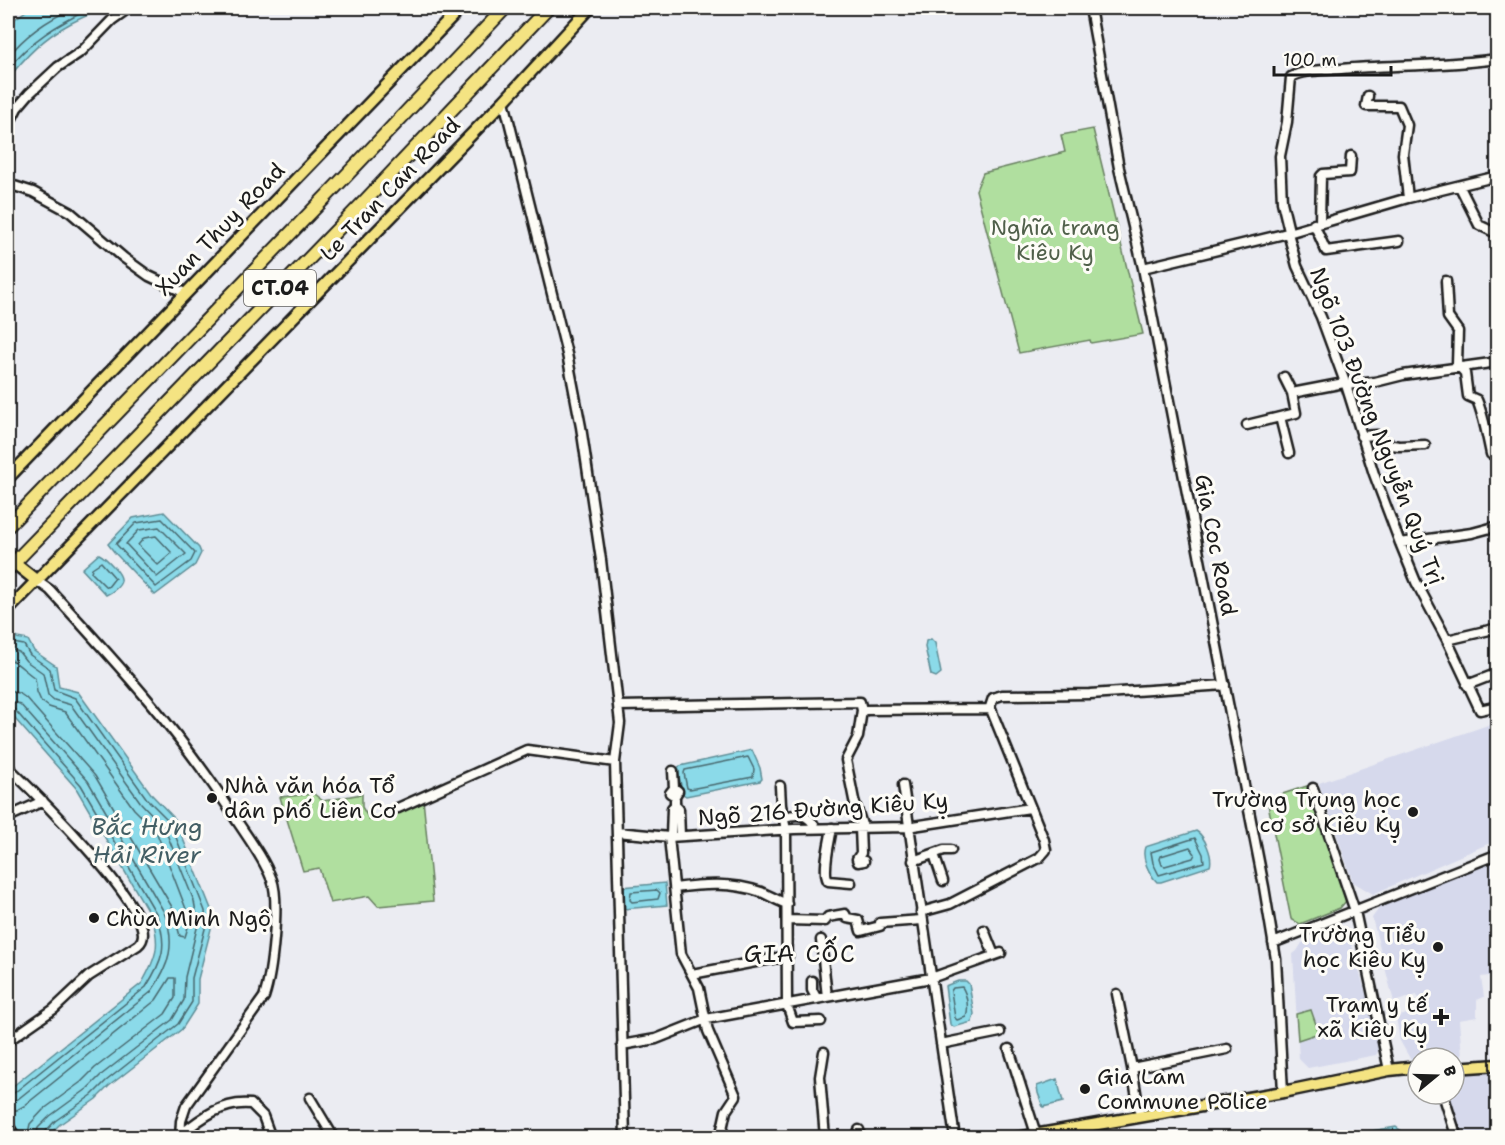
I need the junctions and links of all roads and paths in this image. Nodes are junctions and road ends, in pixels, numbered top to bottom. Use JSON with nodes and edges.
{"nodes":[{"id":1,"x":129,"y":8,"type":"edge"},
{"id":2,"x":461,"y":8,"type":"edge"},
{"id":3,"x":503,"y":8,"type":"edge"},
{"id":4,"x":548,"y":8,"type":"edge"},
{"id":5,"x":590,"y":8,"type":"edge"},
{"id":6,"x":1090,"y":8,"type":"edge"},
{"id":7,"x":1497,"y":59,"type":"edge"},
{"id":8,"x":1368,"y":96,"type":"dead end"},
{"id":9,"x":504,"y":100,"type":"junction"},
{"id":10,"x":8,"y":126,"type":"edge"},
{"id":11,"x":1351,"y":156,"type":"dead end"},
{"id":12,"x":1497,"y":176,"type":"edge"},
{"id":13,"x":8,"y":184,"type":"edge"},
{"id":14,"x":1460,"y":187,"type":"junction"},
{"id":15,"x":1408,"y":198,"type":"junction"},
{"id":16,"x":1317,"y":223,"type":"junction"},
{"id":17,"x":1289,"y":232,"type":"junction"},
{"id":18,"x":1497,"y":234,"type":"edge"},
{"id":19,"x":1399,"y":241,"type":"dead end"},
{"id":20,"x":1143,"y":268,"type":"junction"},
{"id":21,"x":1446,"y":281,"type":"dead end"},
{"id":22,"x":186,"y":293,"type":"junction"},
{"id":23,"x":1497,"y":362,"type":"edge"},
{"id":24,"x":1461,"y":368,"type":"junction"},
{"id":25,"x":1284,"y":377,"type":"dead end"},
{"id":26,"x":1345,"y":384,"type":"junction"},
{"id":27,"x":1292,"y":393,"type":"junction"},
{"id":28,"x":1280,"y":417,"type":"junction"},
{"id":29,"x":1247,"y":425,"type":"dead end"},
{"id":30,"x":1361,"y":436,"type":"junction"},
{"id":31,"x":1425,"y":445,"type":"dead end"},
{"id":32,"x":1289,"y":453,"type":"dead end"},
{"id":33,"x":1491,"y":454,"type":"dead end"},
{"id":34,"x":8,"y":478,"type":"edge"},
{"id":35,"x":8,"y":526,"type":"edge"},
{"id":36,"x":1497,"y":526,"type":"edge"},
{"id":37,"x":1400,"y":543,"type":"junction"},
{"id":38,"x":12,"y":567,"type":"edge"},
{"id":39,"x":37,"y":581,"type":"junction"},
{"id":40,"x":11,"y":606,"type":"edge"},
{"id":41,"x":1497,"y":628,"type":"edge"},
{"id":42,"x":1447,"y":640,"type":"junction"},
{"id":43,"x":1497,"y":673,"type":"edge"},
{"id":44,"x":1225,"y":685,"type":"junction"},
{"id":45,"x":1467,"y":685,"type":"junction"},
{"id":46,"x":618,"y":706,"type":"junction"},
{"id":47,"x":1497,"y":706,"type":"edge"},
{"id":48,"x":862,"y":710,"type":"junction"},
{"id":49,"x":992,"y":710,"type":"junction"},
{"id":50,"x":615,"y":762,"type":"junction"},
{"id":51,"x":8,"y":767,"type":"edge"},
{"id":52,"x":673,"y":771,"type":"dead end"},
{"id":53,"x":903,"y":785,"type":"dead end"},
{"id":54,"x":780,"y":786,"type":"dead end"},
{"id":55,"x":1312,"y":788,"type":"dead end"},
{"id":56,"x":43,"y":801,"type":"junction"},
{"id":57,"x":398,"y":808,"type":"dead end"},
{"id":58,"x":1030,"y":808,"type":"junction"},
{"id":59,"x":8,"y":817,"type":"edge"},
{"id":60,"x":784,"y":818,"type":"junction"},
{"id":61,"x":908,"y":827,"type":"junction"},
{"id":62,"x":816,"y":828,"type":"junction"},
{"id":63,"x":832,"y":828,"type":"junction"},
{"id":64,"x":861,"y":828,"type":"junction"},
{"id":65,"x":786,"y":830,"type":"junction"},
{"id":66,"x":617,"y":832,"type":"junction"},
{"id":67,"x":674,"y":837,"type":"junction"},
{"id":68,"x":951,"y":850,"type":"dead end"},
{"id":69,"x":934,"y":854,"type":"junction"},
{"id":70,"x":1497,"y":854,"type":"edge"},
{"id":71,"x":864,"y":861,"type":"dead end"},
{"id":72,"x":913,"y":861,"type":"junction"},
{"id":73,"x":943,"y":881,"type":"dead end"},
{"id":74,"x":851,"y":883,"type":"dead end"},
{"id":75,"x":675,"y":888,"type":"junction"},
{"id":76,"x":787,"y":904,"type":"junction"},
{"id":77,"x":1355,"y":911,"type":"junction"},
{"id":78,"x":922,"y":916,"type":"junction"},
{"id":79,"x":787,"y":920,"type":"junction"},
{"id":80,"x":984,"y":930,"type":"dead end"},
{"id":81,"x":821,"y":940,"type":"dead end"},
{"id":82,"x":1273,"y":943,"type":"junction"},
{"id":83,"x":788,"y":956,"type":"junction"},
{"id":84,"x":692,"y":974,"type":"junction"},
{"id":85,"x":931,"y":978,"type":"junction"},
{"id":86,"x":812,"y":981,"type":"dead end"},
{"id":87,"x":1117,"y":994,"type":"dead end"},
{"id":88,"x":827,"y":997,"type":"junction"},
{"id":89,"x":817,"y":999,"type":"junction"},
{"id":90,"x":788,"y":1005,"type":"junction"},
{"id":91,"x":706,"y":1019,"type":"junction"},
{"id":92,"x":821,"y":1021,"type":"dead end"},
{"id":93,"x":1000,"y":1032,"type":"dead end"},
{"id":94,"x":8,"y":1041,"type":"edge"},
{"id":95,"x":941,"y":1044,"type":"junction"},
{"id":96,"x":622,"y":1045,"type":"junction"},
{"id":97,"x":1009,"y":1048,"type":"dead end"},
{"id":98,"x":1227,"y":1049,"type":"dead end"},
{"id":99,"x":824,"y":1052,"type":"dead end"},
{"id":100,"x":1497,"y":1065,"type":"edge"},
{"id":101,"x":1466,"y":1067,"type":"edge"},
{"id":102,"x":1132,"y":1068,"type":"junction"},
{"id":103,"x":1406,"y":1068,"type":"edge"},
{"id":104,"x":1389,"y":1070,"type":"junction"},
{"id":105,"x":1283,"y":1092,"type":"junction"},
{"id":106,"x":310,"y":1098,"type":"dead end"},
{"id":107,"x":1447,"y":1106,"type":"edge"},
{"id":108,"x":1140,"y":1116,"type":"junction"},
{"id":109,"x":8,"y":1127,"type":"edge"},
{"id":110,"x":1036,"y":1134,"type":"junction"},
{"id":111,"x":180,"y":1136,"type":"edge"},
{"id":112,"x":15,"y":1137,"type":"edge"},
{"id":113,"x":271,"y":1137,"type":"edge"},
{"id":114,"x":334,"y":1137,"type":"edge"},
{"id":115,"x":625,"y":1137,"type":"edge"},
{"id":116,"x":720,"y":1137,"type":"edge"},
{"id":117,"x":825,"y":1137,"type":"edge"},
{"id":118,"x":955,"y":1137,"type":"edge"},
{"id":119,"x":1017,"y":1137,"type":"edge"},
{"id":120,"x":1457,"y":1137,"type":"edge"}],
"edges":[{"from":1,"to":10,"type":"street"},
{"from":2,"to":22,"type":"main road","name":"Xuan Thuy Road"},
{"from":3,"to":35,"type":"highway","number":"CT.04"},
{"from":4,"to":38,"type":"highway","number":"CT.04"},
{"from":5,"to":9,"type":"main road","name":"Le Tran Can Road"},
{"from":6,"to":20,"type":"street","name":"Gia Coc Road"},
{"from":7,"to":17,"type":"street","name":"Ngõ 103 Đường Nguyễn Quý Trị"},
{"from":8,"to":15,"type":"street"},
{"from":9,"to":39,"type":"main road","name":"Le Tran Can Road"},
{"from":9,"to":46,"type":"street"},
{"from":11,"to":16,"type":"street"},
{"from":12,"to":14,"type":"street"},
{"from":13,"to":22,"type":"street"},
{"from":14,"to":15,"type":"street"},
{"from":14,"to":18,"type":"street"},
{"from":15,"to":16,"type":"street"},
{"from":16,"to":17,"type":"street"},
{"from":16,"to":19,"type":"street"},
{"from":17,"to":20,"type":"street"},
{"from":17,"to":26,"type":"street","name":"Ngõ 103 Đường Nguyễn Quý Trị"},
{"from":20,"to":44,"type":"street","name":"Gia Coc Road"},
{"from":21,"to":24,"type":"street"},
{"from":22,"to":34,"type":"main road","name":"Xuan Thuy Road"},
{"from":23,"to":24,"type":"street"},
{"from":24,"to":26,"type":"street"},
{"from":24,"to":33,"type":"street"},
{"from":25,"to":27,"type":"street"},
{"from":26,"to":27,"type":"street"},
{"from":26,"to":30,"type":"street","name":"Ngõ 103 Đường Nguyễn Quý Trị"},
{"from":27,"to":28,"type":"street"},
{"from":28,"to":29,"type":"street"},
{"from":28,"to":32,"type":"street"},
{"from":30,"to":31,"type":"street"},
{"from":30,"to":37,"type":"street","name":"Ngõ 103 Đường Nguyễn Quý Trị"},
{"from":36,"to":37,"type":"street"},
{"from":37,"to":42,"type":"street","name":"Ngõ 103 Đường Nguyễn Quý Trị"},
{"from":38,"to":39,"type":"main road"},
{"from":39,"to":40,"type":"main road","name":"Le Tran Can Road"},
{"from":39,"to":111,"type":"street"},
{"from":41,"to":42,"type":"street"},
{"from":42,"to":45,"type":"street","name":"Ngõ 103 Đường Nguyễn Quý Trị"},
{"from":43,"to":45,"type":"street"},
{"from":44,"to":49,"type":"street"},
{"from":44,"to":82,"type":"street","name":"Gia Coc Road"},
{"from":45,"to":47,"type":"street","name":"Ngõ 103 Đường Nguyễn Quý Trị"},
{"from":46,"to":48,"type":"street"},
{"from":46,"to":50,"type":"street"},
{"from":48,"to":49,"type":"street"},
{"from":48,"to":64,"type":"street"},
{"from":49,"to":58,"type":"street"},
{"from":50,"to":57,"type":"street"},
{"from":50,"to":66,"type":"street"},
{"from":51,"to":56,"type":"street"},
{"from":52,"to":67,"type":"street"},
{"from":53,"to":61,"type":"street"},
{"from":54,"to":60,"type":"street"},
{"from":55,"to":77,"type":"street"},
{"from":56,"to":59,"type":"street"},
{"from":56,"to":94,"type":"street"},
{"from":58,"to":61,"type":"street","name":"Ngõ 216 Đường Kiêu Kỵ"},
{"from":58,"to":78,"type":"street"},
{"from":60,"to":62,"type":"street"},
{"from":60,"to":65,"type":"street"},
{"from":61,"to":64,"type":"street","name":"Ngõ 216 Đường Kiêu Kỵ"},
{"from":61,"to":72,"type":"street"},
{"from":62,"to":63,"type":"street","name":"Ngõ 216 Đường Kiêu Kỵ"},
{"from":62,"to":65,"type":"street","name":"Ngõ 216 Đường Kiêu Kỵ"},
{"from":63,"to":64,"type":"street","name":"Ngõ 216 Đường Kiêu Kỵ"},
{"from":63,"to":74,"type":"street"},
{"from":64,"to":71,"type":"street"},
{"from":65,"to":67,"type":"street","name":"Ngõ 216 Đường Kiêu Kỵ"},
{"from":65,"to":76,"type":"street"},
{"from":66,"to":67,"type":"street","name":"Ngõ 216 Đường Kiêu Kỵ"},
{"from":66,"to":96,"type":"street"},
{"from":67,"to":75,"type":"street"},
{"from":68,"to":69,"type":"street"},
{"from":69,"to":72,"type":"street"},
{"from":69,"to":73,"type":"street"},
{"from":70,"to":77,"type":"street"},
{"from":72,"to":78,"type":"street"},
{"from":75,"to":76,"type":"street"},
{"from":75,"to":84,"type":"street"},
{"from":76,"to":79,"type":"street"},
{"from":77,"to":82,"type":"street"},
{"from":77,"to":104,"type":"street"},
{"from":78,"to":79,"type":"street"},
{"from":78,"to":85,"type":"street"},
{"from":79,"to":83,"type":"street"},
{"from":80,"to":85,"type":"street"},
{"from":81,"to":88,"type":"street"},
{"from":82,"to":105,"type":"street","name":"Gia Coc Road"},
{"from":83,"to":84,"type":"street"},
{"from":83,"to":90,"type":"street"},
{"from":84,"to":91,"type":"street"},
{"from":85,"to":88,"type":"street"},
{"from":85,"to":95,"type":"street"},
{"from":86,"to":89,"type":"street"},
{"from":87,"to":102,"type":"street"},
{"from":88,"to":89,"type":"street"},
{"from":89,"to":90,"type":"street"},
{"from":90,"to":91,"type":"street"},
{"from":90,"to":92,"type":"street"},
{"from":91,"to":96,"type":"street"},
{"from":91,"to":116,"type":"street"},
{"from":93,"to":95,"type":"street"},
{"from":95,"to":118,"type":"street"},
{"from":96,"to":115,"type":"street"},
{"from":97,"to":110,"type":"street"},
{"from":98,"to":102,"type":"street"},
{"from":99,"to":117,"type":"street"},
{"from":100,"to":101,"type":"main road"},
{"from":102,"to":108,"type":"street"},
{"from":103,"to":104,"type":"main road"},
{"from":104,"to":105,"type":"main road"},
{"from":105,"to":108,"type":"main road"},
{"from":106,"to":114,"type":"street"},
{"from":107,"to":120,"type":"street"},
{"from":108,"to":110,"type":"main road"},
{"from":109,"to":112,"type":"main road"},
{"from":110,"to":119,"type":"main road"},
{"from":111,"to":113,"type":"street"}]}
